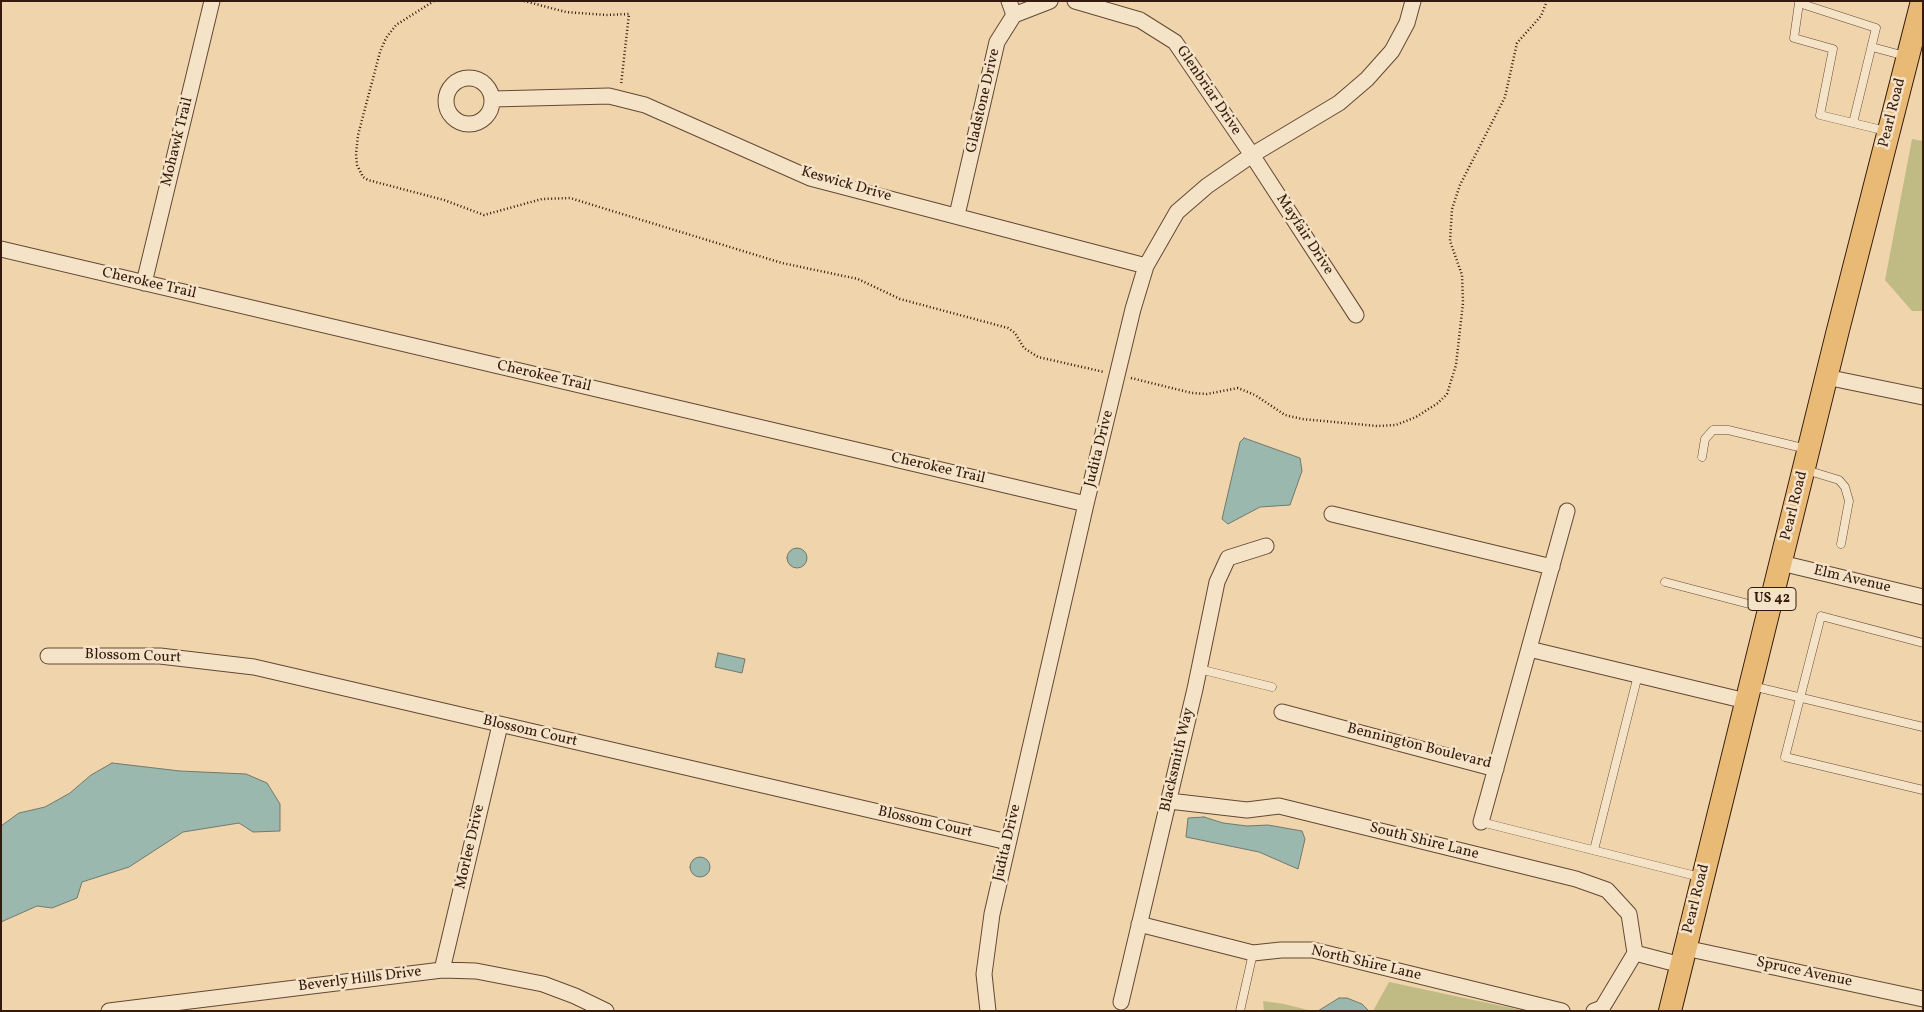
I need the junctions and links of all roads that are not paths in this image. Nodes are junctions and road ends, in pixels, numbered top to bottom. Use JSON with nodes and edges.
{"nodes":[{"id":1,"x":212,"y":1,"type":"edge"},
{"id":2,"x":1076,"y":1,"type":"edge"},
{"id":3,"x":1412,"y":1,"type":"edge"},
{"id":4,"x":1922,"y":1,"type":"edge"},
{"id":5,"x":1799,"y":2,"type":"edge"},
{"id":6,"x":1043,"y":4,"type":"edge"},
{"id":7,"x":1012,"y":8,"type":"edge"},
{"id":8,"x":1872,"y":48,"type":"junction"},
{"id":9,"x":1907,"y":56,"type":"junction"},
{"id":10,"x":493,"y":99,"type":"dead end"},
{"id":11,"x":1853,"y":123,"type":"junction"},
{"id":12,"x":1888,"y":132,"type":"junction"},
{"id":13,"x":1252,"y":155,"type":"junction"},
{"id":14,"x":956,"y":215,"type":"junction"},
{"id":15,"x":1,"y":249,"type":"edge"},
{"id":16,"x":1146,"y":266,"type":"junction"},
{"id":17,"x":144,"y":283,"type":"junction"},
{"id":18,"x":1356,"y":315,"type":"dead end"},
{"id":19,"x":1826,"y":377,"type":"junction"},
{"id":20,"x":1923,"y":398,"type":"edge"},
{"id":21,"x":1702,"y":457,"type":"dead end"},
{"id":22,"x":1806,"y":459,"type":"junction"},
{"id":23,"x":1086,"y":504,"type":"junction"},
{"id":24,"x":1567,"y":511,"type":"dead end"},
{"id":25,"x":1332,"y":514,"type":"dead end"},
{"id":26,"x":1841,"y":544,"type":"dead end"},
{"id":27,"x":1266,"y":546,"type":"dead end"},
{"id":28,"x":1781,"y":563,"type":"junction"},
{"id":29,"x":1552,"y":567,"type":"junction"},
{"id":30,"x":1665,"y":582,"type":"dead end"},
{"id":31,"x":1923,"y":597,"type":"edge"},
{"id":32,"x":1770,"y":609,"type":"junction"},
{"id":33,"x":1923,"y":643,"type":"edge"},
{"id":34,"x":1529,"y":649,"type":"junction"},
{"id":35,"x":48,"y":656,"type":"dead end"},
{"id":36,"x":1199,"y":669,"type":"junction"},
{"id":37,"x":1638,"y":675,"type":"junction"},
{"id":38,"x":1272,"y":687,"type":"dead end"},
{"id":39,"x":1748,"y":693,"type":"junction"},
{"id":40,"x":1800,"y":699,"type":"junction"},
{"id":41,"x":1282,"y":712,"type":"dead end"},
{"id":42,"x":500,"y":725,"type":"junction"},
{"id":43,"x":1923,"y":727,"type":"edge"},
{"id":44,"x":1496,"y":769,"type":"junction"},
{"id":45,"x":1923,"y":790,"type":"edge"},
{"id":46,"x":1168,"y":801,"type":"junction"},
{"id":47,"x":1481,"y":822,"type":"joint"},
{"id":48,"x":1008,"y":842,"type":"junction"},
{"id":49,"x":1594,"y":850,"type":"junction"},
{"id":50,"x":1702,"y":877,"type":"junction"},
{"id":51,"x":1139,"y":924,"type":"junction"},
{"id":52,"x":1253,"y":953,"type":"junction"},
{"id":53,"x":1635,"y":953,"type":"junction"},
{"id":54,"x":1683,"y":956,"type":"junction"},
{"id":55,"x":442,"y":970,"type":"junction"},
{"id":56,"x":1923,"y":999,"type":"edge"},
{"id":57,"x":1121,"y":1002,"type":"dead end"},
{"id":58,"x":110,"y":1011,"type":"edge"},
{"id":59,"x":606,"y":1011,"type":"edge"},
{"id":60,"x":988,"y":1011,"type":"edge"},
{"id":61,"x":1240,"y":1011,"type":"edge"},
{"id":62,"x":1562,"y":1011,"type":"edge"},
{"id":63,"x":1594,"y":1011,"type":"edge"},
{"id":64,"x":1670,"y":1011,"type":"edge"}],
"edges":[{"from":1,"to":17,"type":"street","name":"Mohawk Trail"},
{"from":2,"to":13,"type":"street","name":"Glenbriar Drive"},
{"from":3,"to":13,"type":"street","name":"Judita Drive"},
{"from":4,"to":9,"type":"main road","name":"Pearl Road","number":"US 42"},
{"from":5,"to":8,"type":"lane"},
{"from":5,"to":11,"type":"lane"},
{"from":6,"to":7,"type":"street","name":"Gladstone Drive"},
{"from":7,"to":14,"type":"street","name":"Gladstone Drive"},
{"from":8,"to":9,"type":"lane"},
{"from":8,"to":11,"type":"lane"},
{"from":9,"to":12,"type":"main road","name":"Pearl Road","number":"US 42"},
{"from":10,"to":14,"type":"street","name":"Keswick Drive"},
{"from":11,"to":12,"type":"lane"},
{"from":12,"to":19,"type":"main road","name":"Pearl Road","number":"US 42"},
{"from":13,"to":16,"type":"street","name":"Judita Drive"},
{"from":13,"to":18,"type":"street","name":"Mayfair Drive"},
{"from":14,"to":16,"type":"street","name":"Keswick Drive"},
{"from":15,"to":17,"type":"street","name":"Cherokee Trail"},
{"from":16,"to":23,"type":"street","name":"Judita Drive"},
{"from":17,"to":23,"type":"street","name":"Cherokee Trail"},
{"from":19,"to":20,"type":"street"},
{"from":19,"to":22,"type":"main road","name":"Pearl Road","number":"US 42"},
{"from":21,"to":22,"type":"lane"},
{"from":22,"to":26,"type":"lane"},
{"from":22,"to":28,"type":"main road","name":"Pearl Road","number":"US 42"},
{"from":23,"to":48,"type":"street","name":"Judita Drive"},
{"from":24,"to":29,"type":"street","name":"Bennington Boulevard"},
{"from":25,"to":29,"type":"street"},
{"from":27,"to":36,"type":"street","name":"Blacksmith Way"},
{"from":28,"to":31,"type":"street","name":"Elm Avenue"},
{"from":28,"to":32,"type":"main road","name":"Pearl Road","number":"US 42"},
{"from":29,"to":34,"type":"street","name":"Bennington Boulevard"},
{"from":30,"to":32,"type":"lane"},
{"from":32,"to":39,"type":"main road","name":"Pearl Road","number":"US 42"},
{"from":33,"to":40,"type":"lane"},
{"from":34,"to":37,"type":"street"},
{"from":34,"to":44,"type":"street","name":"Bennington Boulevard"},
{"from":35,"to":42,"type":"street","name":"Blossom Court"},
{"from":36,"to":38,"type":"lane"},
{"from":36,"to":46,"type":"street","name":"Blacksmith Way"},
{"from":37,"to":39,"type":"street"},
{"from":37,"to":49,"type":"lane"},
{"from":39,"to":40,"type":"lane"},
{"from":39,"to":50,"type":"main road","name":"Pearl Road","number":"US 42"},
{"from":40,"to":43,"type":"lane"},
{"from":40,"to":45,"type":"lane"},
{"from":41,"to":44,"type":"street","name":"Bennington Boulevard"},
{"from":42,"to":48,"type":"street","name":"Blossom Court"},
{"from":42,"to":55,"type":"street","name":"Morlee Drive"},
{"from":44,"to":47,"type":"street"},
{"from":46,"to":51,"type":"street","name":"Blacksmith Way"},
{"from":46,"to":53,"type":"street","name":"South Shire Lane"},
{"from":47,"to":49,"type":"lane"},
{"from":48,"to":60,"type":"street","name":"Judita Drive"},
{"from":49,"to":50,"type":"lane"},
{"from":50,"to":54,"type":"main road","name":"Pearl Road","number":"US 42"},
{"from":51,"to":52,"type":"street","name":"North Shire Lane"},
{"from":51,"to":57,"type":"street","name":"Blacksmith Way"},
{"from":52,"to":61,"type":"lane"},
{"from":52,"to":62,"type":"street","name":"North Shire Lane"},
{"from":53,"to":54,"type":"street"},
{"from":53,"to":63,"type":"street"},
{"from":54,"to":56,"type":"street","name":"Spruce Avenue"},
{"from":54,"to":64,"type":"main road","name":"Pearl Road","number":"US 42"},
{"from":55,"to":58,"type":"street","name":"Beverly Hills Drive"},
{"from":55,"to":59,"type":"street","name":"Beverly Hills Drive"}]}
